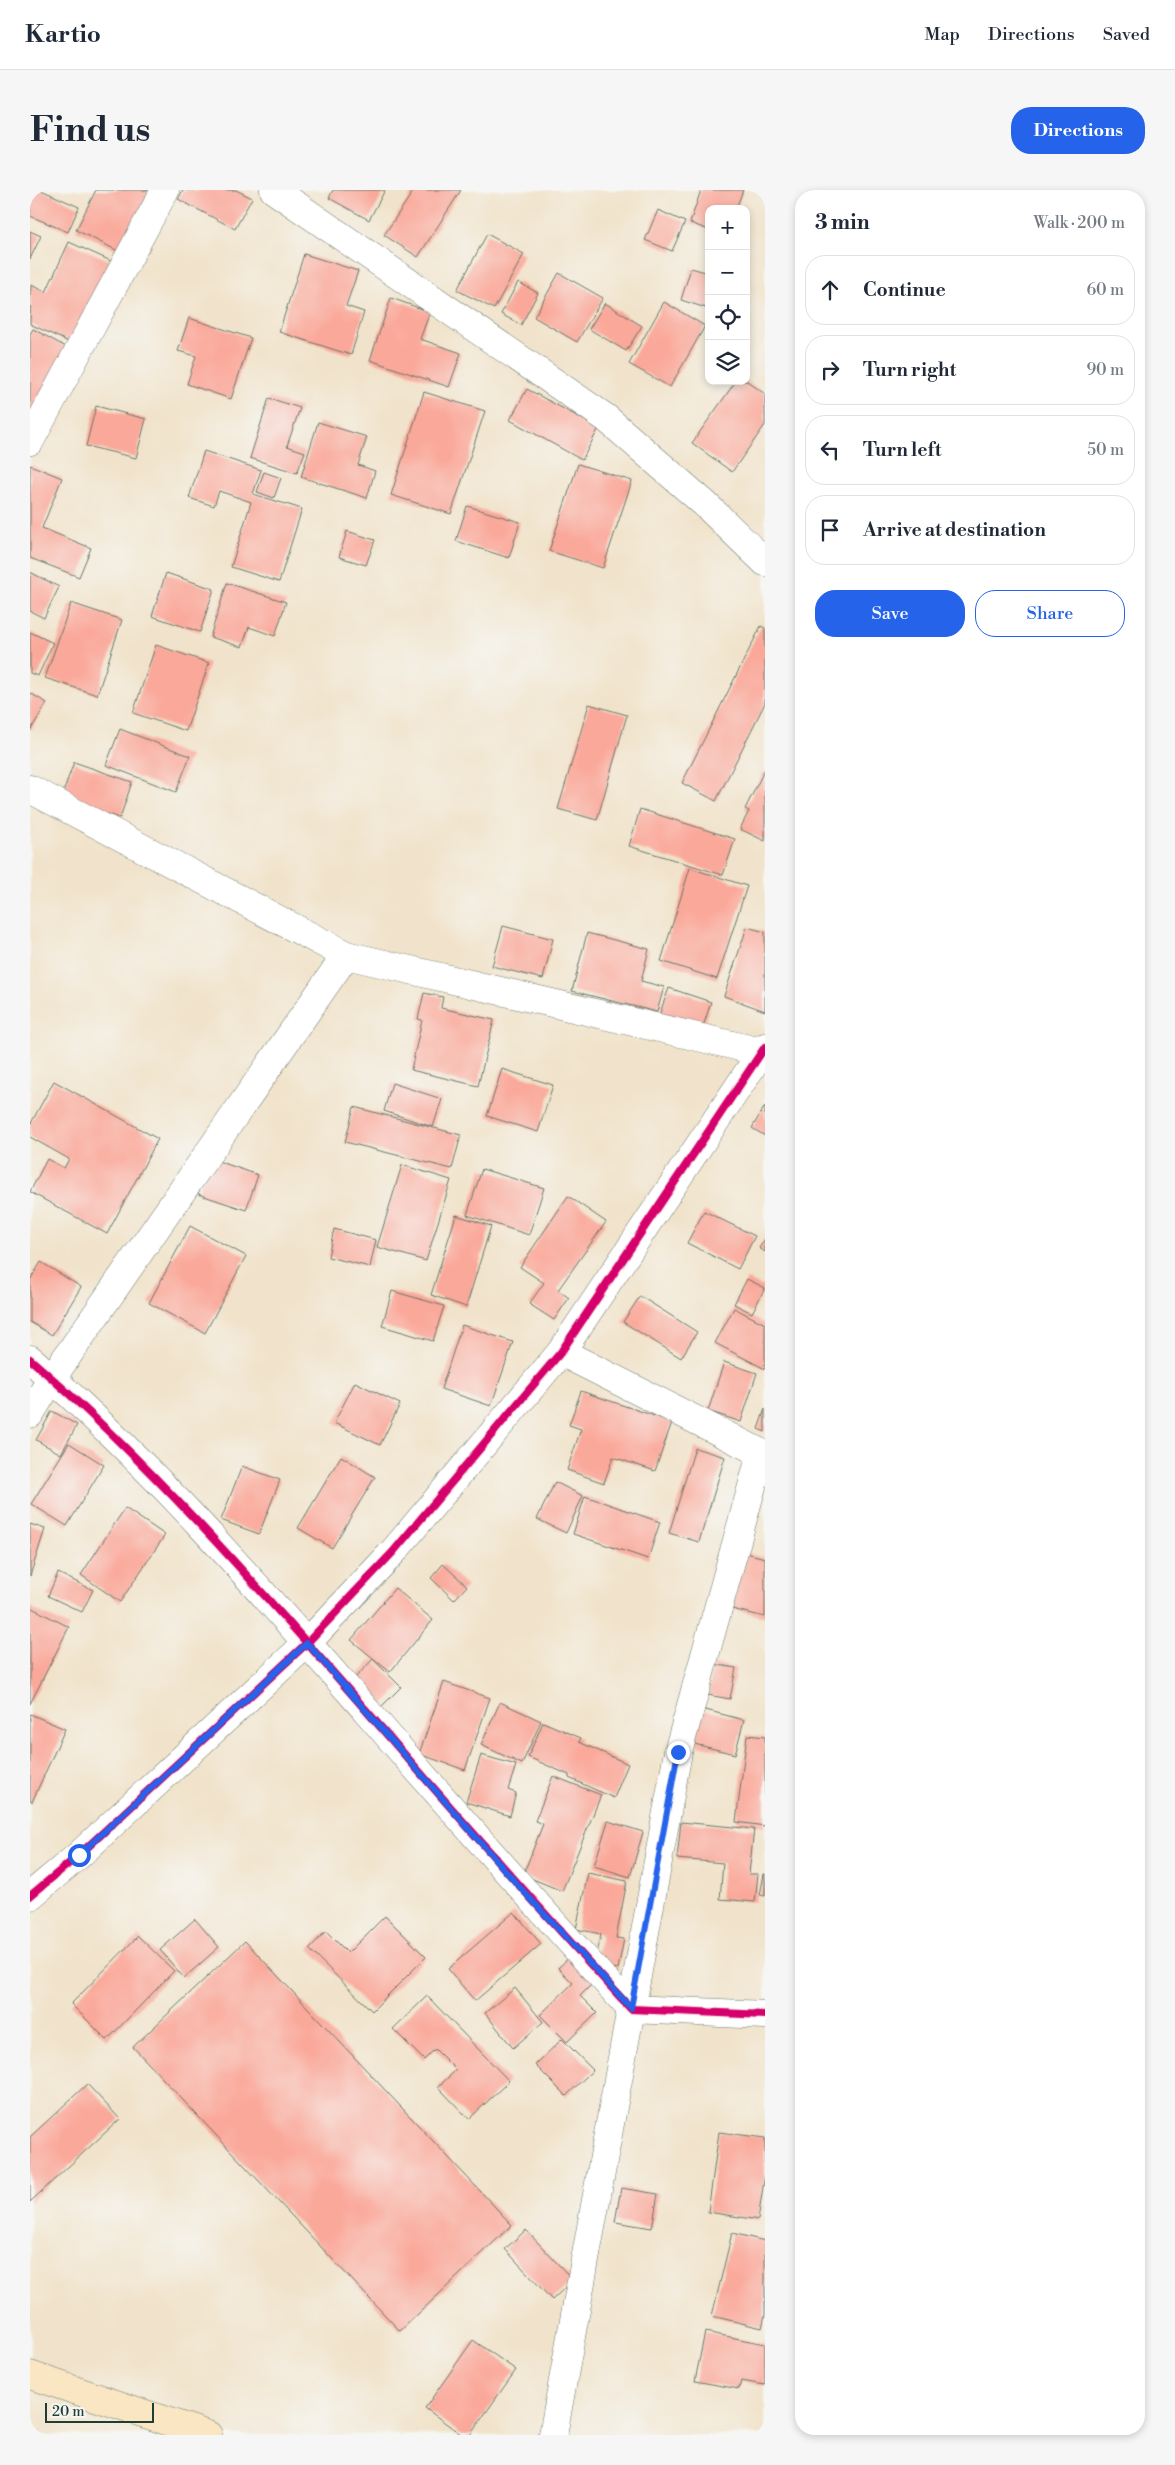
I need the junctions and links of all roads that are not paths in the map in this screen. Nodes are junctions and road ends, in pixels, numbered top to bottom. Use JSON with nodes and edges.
{"nodes":[{"id":1,"x":165,"y":190,"type":"edge"},
{"id":2,"x":274,"y":190,"type":"edge"},
{"id":3,"x":30,"y":441,"type":"edge"},
{"id":4,"x":765,"y":562,"type":"edge"},
{"id":5,"x":30,"y":789,"type":"edge"},
{"id":6,"x":346,"y":955,"type":"junction"},
{"id":7,"x":763,"y":1050,"type":"edge"},
{"id":8,"x":561,"y":1352,"type":"junction"},
{"id":9,"x":30,"y":1359,"type":"edge"},
{"id":10,"x":52,"y":1378,"type":"junction"},
{"id":11,"x":30,"y":1414,"type":"edge"},
{"id":12,"x":763,"y":1455,"type":"edge"},
{"id":13,"x":307,"y":1643,"type":"junction"},
{"id":14,"x":30,"y":1896,"type":"edge"},
{"id":15,"x":631,"y":2008,"type":"junction"},
{"id":16,"x":765,"y":2015,"type":"edge"},
{"id":17,"x":30,"y":2375,"type":"edge"},
{"id":18,"x":208,"y":2435,"type":"edge"},
{"id":19,"x":553,"y":2435,"type":"edge"}],
"edges":[{"from":1,"to":3,"type":"street"},
{"from":2,"to":4,"type":"street"},
{"from":5,"to":6,"type":"street"},
{"from":6,"to":7,"type":"street"},
{"from":6,"to":10,"type":"street"},
{"from":7,"to":8,"type":"street"},
{"from":8,"to":12,"type":"street"},
{"from":8,"to":13,"type":"street"},
{"from":9,"to":10,"type":"street"},
{"from":10,"to":11,"type":"street"},
{"from":10,"to":13,"type":"street"},
{"from":12,"to":15,"type":"street"},
{"from":13,"to":14,"type":"street"},
{"from":13,"to":15,"type":"street"},
{"from":15,"to":16,"type":"street"},
{"from":15,"to":19,"type":"street"},
{"from":17,"to":18,"type":"main road"}]}
